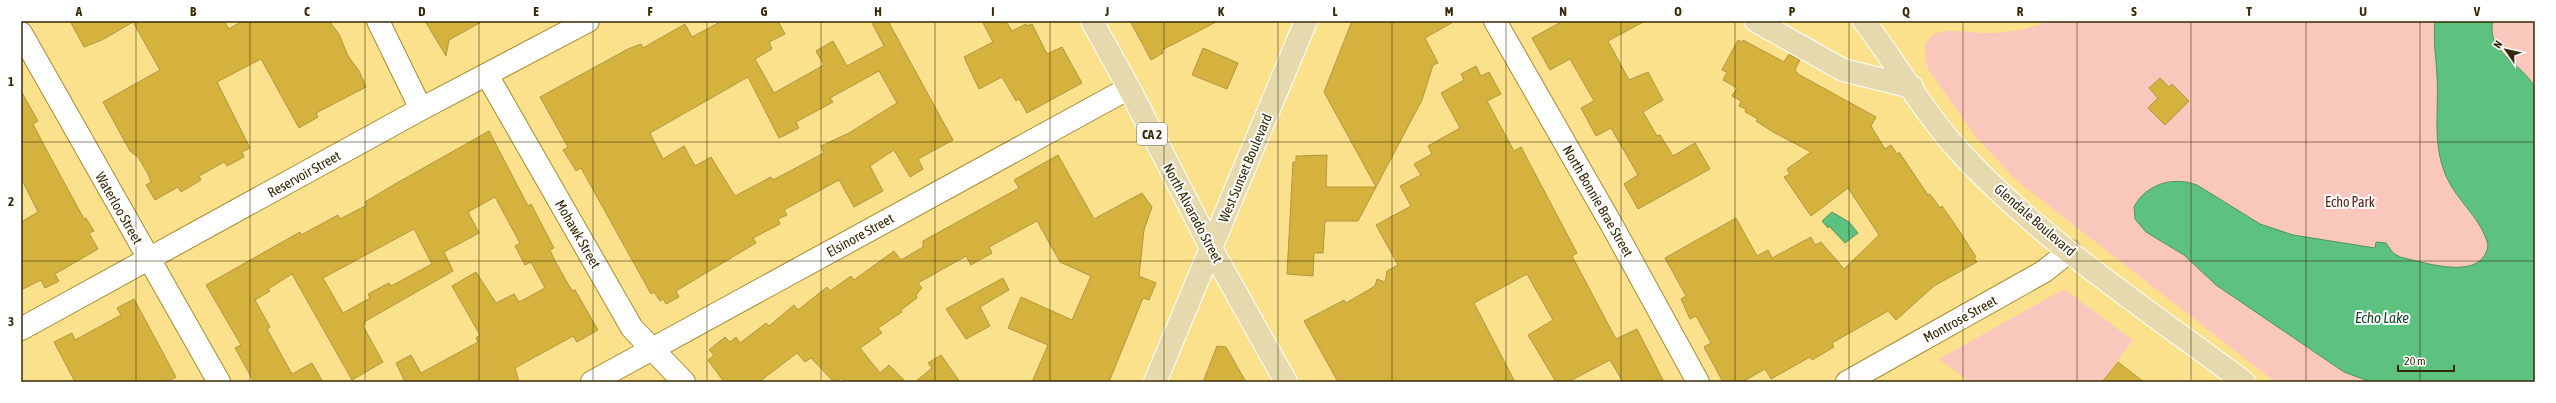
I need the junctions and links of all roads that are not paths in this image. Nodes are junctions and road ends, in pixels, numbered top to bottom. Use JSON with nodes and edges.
{"nodes":[{"id":1,"x":378,"y":21,"type":"edge"},
{"id":2,"x":588,"y":21,"type":"edge"},
{"id":3,"x":1092,"y":21,"type":"edge"},
{"id":4,"x":1306,"y":21,"type":"edge"},
{"id":5,"x":1495,"y":21,"type":"edge"},
{"id":6,"x":1756,"y":21,"type":"edge"},
{"id":7,"x":1864,"y":21,"type":"edge"},
{"id":8,"x":21,"y":32,"type":"edge"},
{"id":9,"x":486,"y":75,"type":"junction"},
{"id":10,"x":1912,"y":87,"type":"junction"},
{"id":11,"x":1129,"y":88,"type":"junction"},
{"id":12,"x":421,"y":109,"type":"junction"},
{"id":13,"x":1211,"y":248,"type":"junction"},
{"id":14,"x":2070,"y":251,"type":"junction"},
{"id":15,"x":150,"y":260,"type":"junction"},
{"id":16,"x":21,"y":330,"type":"edge"},
{"id":17,"x":652,"y":350,"type":"junction"},
{"id":18,"x":219,"y":382,"type":"edge"},
{"id":19,"x":592,"y":382,"type":"edge"},
{"id":20,"x":684,"y":382,"type":"edge"},
{"id":21,"x":1155,"y":382,"type":"edge"},
{"id":22,"x":1286,"y":382,"type":"edge"},
{"id":23,"x":1698,"y":382,"type":"edge"},
{"id":24,"x":1847,"y":382,"type":"edge"},
{"id":25,"x":2244,"y":382,"type":"edge"}],
"edges":[{"from":1,"to":12,"type":"street"},
{"from":2,"to":9,"type":"street","name":"Reservoir Street"},
{"from":3,"to":11,"type":"main road","name":"North Alvarado Street","number":"CA 2"},
{"from":4,"to":13,"type":"main road","name":"West Sunset Boulevard"},
{"from":5,"to":23,"type":"street","name":"North Bonnie Brae Street"},
{"from":6,"to":10,"type":"main road"},
{"from":7,"to":10,"type":"main road","name":"Glendale Boulevard"},
{"from":8,"to":15,"type":"street","name":"Waterloo Street"},
{"from":9,"to":12,"type":"street","name":"Reservoir Street"},
{"from":9,"to":17,"type":"street","name":"Mohawk Street"},
{"from":10,"to":14,"type":"main road","name":"Glendale Boulevard"},
{"from":11,"to":13,"type":"main road","name":"North Alvarado Street","number":"CA 2"},
{"from":11,"to":17,"type":"street","name":"Elsinore Street"},
{"from":12,"to":15,"type":"street","name":"Reservoir Street"},
{"from":13,"to":21,"type":"main road","name":"West Sunset Boulevard"},
{"from":13,"to":22,"type":"main road","name":"North Alvarado Street","number":"CA 2"},
{"from":14,"to":24,"type":"street","name":"Montrose Street"},
{"from":14,"to":25,"type":"main road","name":"Glendale Boulevard"},
{"from":15,"to":16,"type":"street","name":"Reservoir Street"},
{"from":15,"to":18,"type":"street","name":"Waterloo Street"},
{"from":17,"to":19,"type":"street","name":"Elsinore Street"},
{"from":17,"to":20,"type":"street","name":"Mohawk Street"}]}
